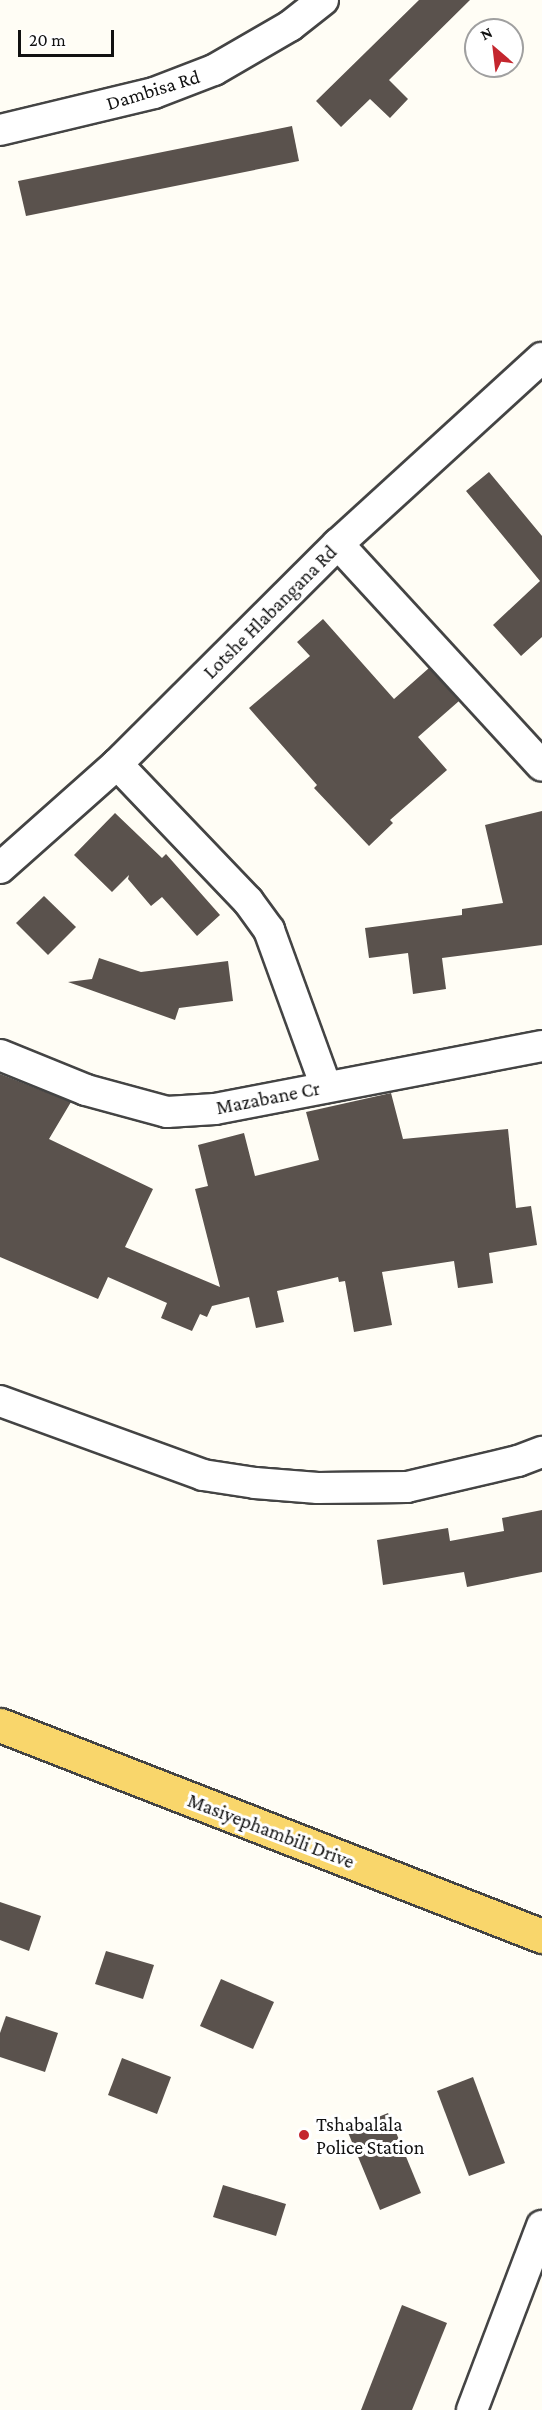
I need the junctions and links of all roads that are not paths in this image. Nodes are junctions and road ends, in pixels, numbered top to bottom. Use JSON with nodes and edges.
{"nodes":[{"id":1,"x":323,"y":0,"type":"edge"},
{"id":2,"x":0,"y":130,"type":"edge"},
{"id":3,"x":542,"y":358,"type":"edge"},
{"id":4,"x":339,"y":544,"type":"junction"},
{"id":5,"x":117,"y":764,"type":"junction"},
{"id":6,"x":542,"y":766,"type":"edge"},
{"id":7,"x":0,"y":868,"type":"edge"},
{"id":8,"x":542,"y":1046,"type":"edge"},
{"id":9,"x":0,"y":1055,"type":"edge"},
{"id":10,"x":326,"y":1087,"type":"junction"},
{"id":11,"x":0,"y":1401,"type":"edge"},
{"id":12,"x":542,"y":1452,"type":"edge"},
{"id":13,"x":0,"y":1725,"type":"edge"},
{"id":14,"x":542,"y":1936,"type":"edge"},
{"id":15,"x":542,"y":2226,"type":"edge"},
{"id":16,"x":472,"y":2410,"type":"edge"}],
"edges":[{"from":1,"to":2,"type":"street","name":"Dambisa Rd"},
{"from":3,"to":4,"type":"street","name":"Lotshe Hlabangana Rd"},
{"from":4,"to":5,"type":"street","name":"Lotshe Hlabangana Rd"},
{"from":4,"to":6,"type":"street"},
{"from":5,"to":7,"type":"street","name":"Lotshe Hlabangana Rd"},
{"from":5,"to":10,"type":"street"},
{"from":8,"to":10,"type":"street","name":"Mazabane Cr"},
{"from":9,"to":10,"type":"street","name":"Mazabane Cr"},
{"from":11,"to":12,"type":"street"},
{"from":13,"to":14,"type":"main road","name":"Masiyephambili Drive"},
{"from":15,"to":16,"type":"street"}]}
